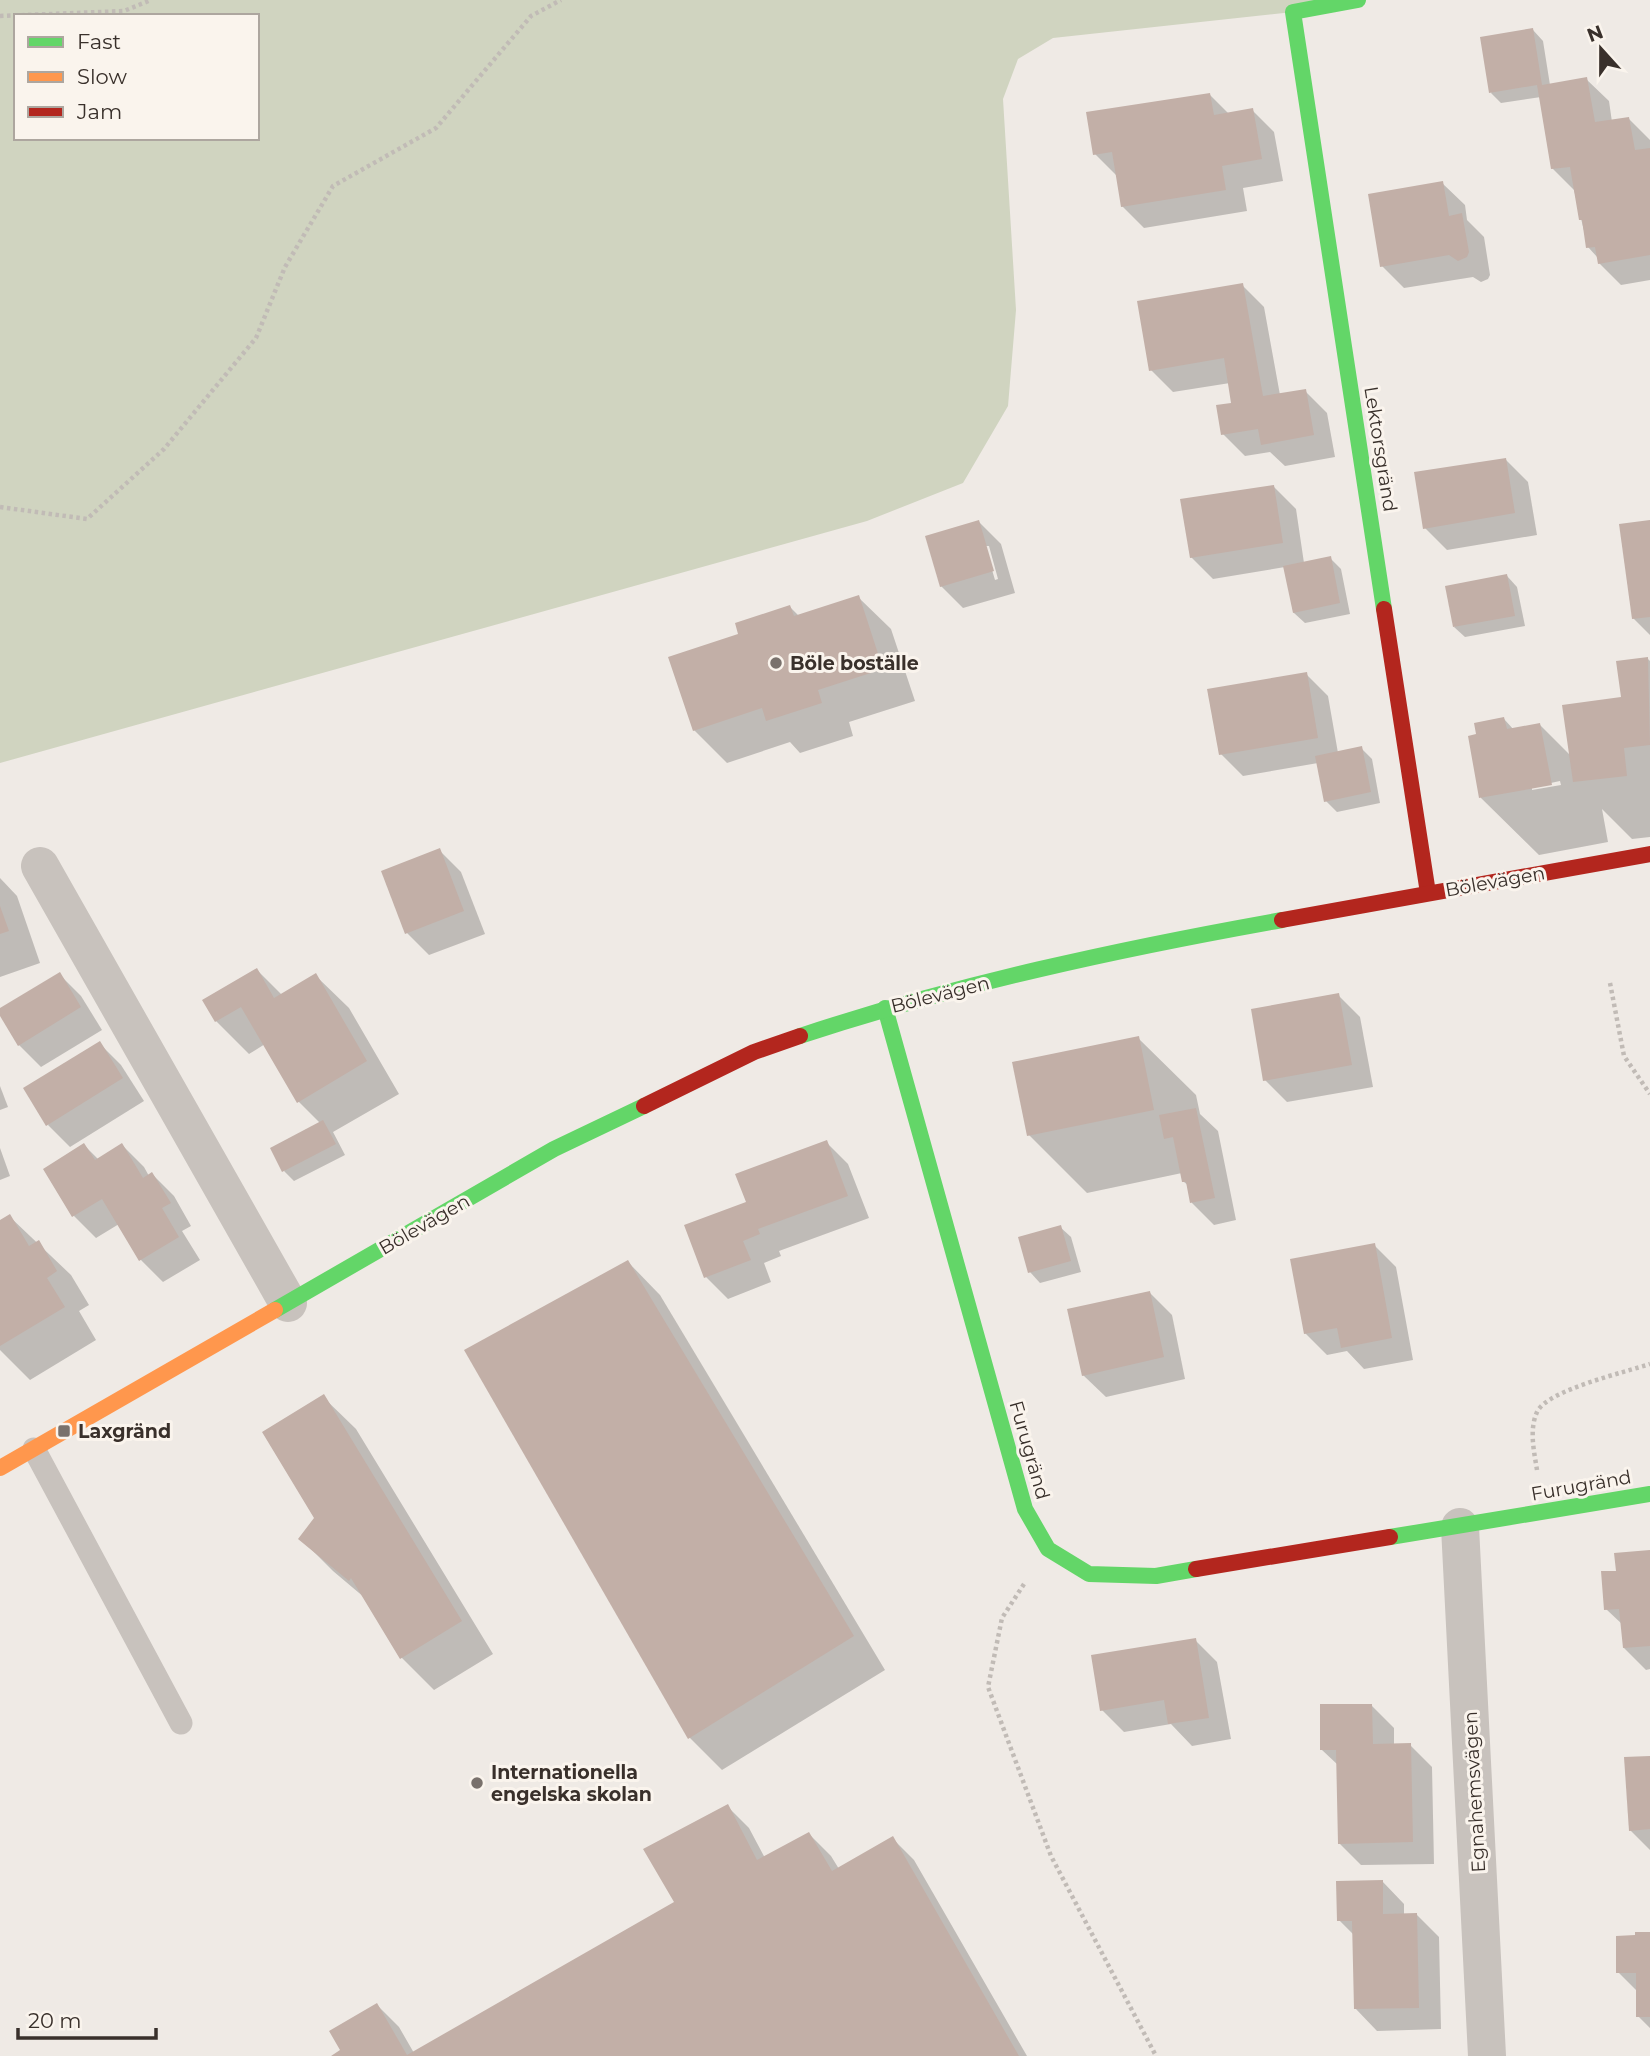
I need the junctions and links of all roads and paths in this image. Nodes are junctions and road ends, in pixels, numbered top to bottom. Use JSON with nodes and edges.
{"nodes":[{"id":1,"x":151,"y":0,"type":"edge"},
{"id":2,"x":561,"y":0,"type":"edge"},
{"id":3,"x":1358,"y":0,"type":"edge"},
{"id":4,"x":50,"y":14,"type":"edge"},
{"id":5,"x":0,"y":507,"type":"edge"},
{"id":6,"x":1650,"y":854,"type":"edge"},
{"id":7,"x":40,"y":866,"type":"dead end"},
{"id":8,"x":1428,"y":893,"type":"junction"},
{"id":9,"x":1609,"y":983,"type":"dead end"},
{"id":10,"x":885,"y":1007,"type":"junction"},
{"id":11,"x":1650,"y":1094,"type":"edge"},
{"id":12,"x":288,"y":1303,"type":"junction"},
{"id":13,"x":1650,"y":1364,"type":"edge"},
{"id":14,"x":34,"y":1448,"type":"junction"},
{"id":15,"x":0,"y":1468,"type":"edge"},
{"id":16,"x":1650,"y":1494,"type":"edge"},
{"id":17,"x":1543,"y":1513,"type":"junction"},
{"id":18,"x":1460,"y":1527,"type":"junction"},
{"id":19,"x":1048,"y":1549,"type":"junction"},
{"id":20,"x":181,"y":1723,"type":"dead end"},
{"id":21,"x":1156,"y":2056,"type":"edge"},
{"id":22,"x":1487,"y":2056,"type":"edge"}],
"edges":[{"from":1,"to":4,"type":"path"},
{"from":2,"to":5,"type":"path"},
{"from":3,"to":8,"type":"street","name":"Lektorsgränd"},
{"from":6,"to":8,"type":"street","name":"Bölevägen"},
{"from":7,"to":12,"type":"street"},
{"from":8,"to":10,"type":"street","name":"Bölevägen"},
{"from":9,"to":11,"type":"path"},
{"from":10,"to":12,"type":"street","name":"Bölevägen"},
{"from":10,"to":19,"type":"street","name":"Furugränd"},
{"from":12,"to":14,"type":"street","name":"Bölevägen"},
{"from":13,"to":17,"type":"path"},
{"from":14,"to":15,"type":"street","name":"Bölevägen"},
{"from":14,"to":20,"type":"lane"},
{"from":16,"to":17,"type":"street","name":"Furugränd"},
{"from":17,"to":18,"type":"street","name":"Furugränd"},
{"from":18,"to":19,"type":"street","name":"Furugränd"},
{"from":18,"to":22,"type":"street","name":"Egnahemsvägen"},
{"from":19,"to":21,"type":"path"}]}
